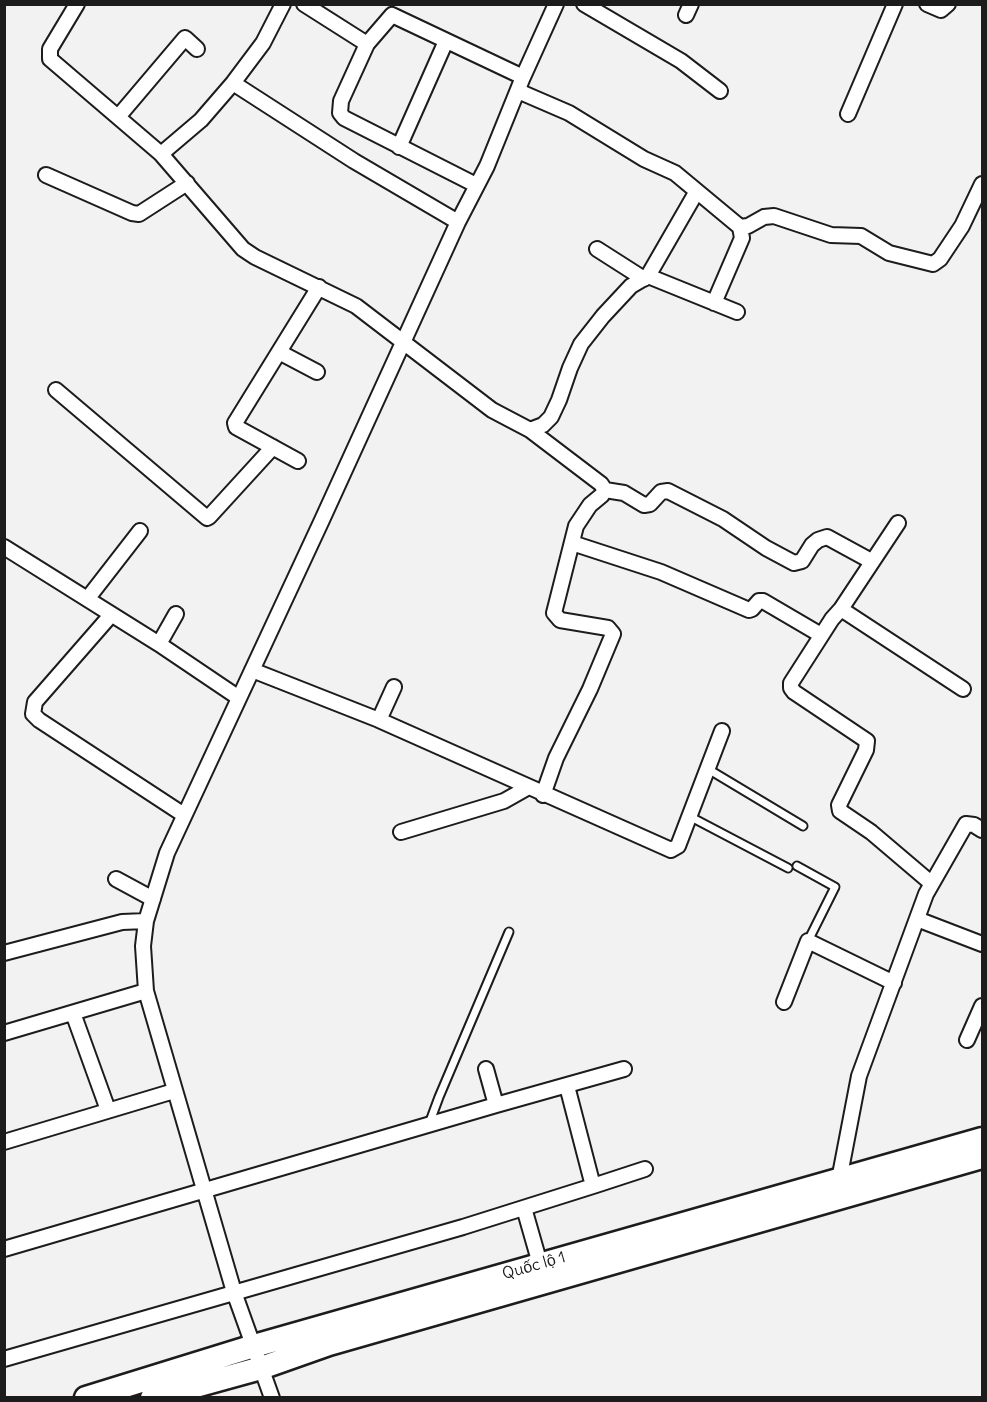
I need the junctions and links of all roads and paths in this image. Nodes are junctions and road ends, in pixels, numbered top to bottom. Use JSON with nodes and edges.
{"nodes":[{"id":1,"x":77,"y":4,"type":"edge"},
{"id":2,"x":282,"y":4,"type":"edge"},
{"id":3,"x":304,"y":4,"type":"edge"},
{"id":4,"x":556,"y":4,"type":"edge"},
{"id":5,"x":584,"y":4,"type":"edge"},
{"id":6,"x":895,"y":4,"type":"edge"},
{"id":7,"x":927,"y":4,"type":"edge"},
{"id":8,"x":948,"y":4,"type":"edge"},
{"id":9,"x":446,"y":41,"type":"junction"},
{"id":10,"x":367,"y":44,"type":"junction"},
{"id":11,"x":197,"y":49,"type":"dead end"},
{"id":12,"x":523,"y":77,"type":"junction"},
{"id":13,"x":233,"y":83,"type":"junction"},
{"id":14,"x":518,"y":91,"type":"junction"},
{"id":15,"x":720,"y":91,"type":"dead end"},
{"id":16,"x":848,"y":114,"type":"dead end"},
{"id":17,"x":118,"y":117,"type":"junction"},
{"id":18,"x":399,"y":147,"type":"junction"},
{"id":19,"x":161,"y":154,"type":"junction"},
{"id":20,"x":46,"y":175,"type":"dead end"},
{"id":21,"x":187,"y":183,"type":"junction"},
{"id":22,"x":982,"y":184,"type":"edge"},
{"id":23,"x":476,"y":185,"type":"junction"},
{"id":24,"x":697,"y":191,"type":"junction"},
{"id":25,"x":458,"y":222,"type":"junction"},
{"id":26,"x":740,"y":227,"type":"junction"},
{"id":27,"x":597,"y":249,"type":"dead end"},
{"id":28,"x":646,"y":278,"type":"junction"},
{"id":29,"x":319,"y":287,"type":"junction"},
{"id":30,"x":714,"y":303,"type":"junction"},
{"id":31,"x":737,"y":312,"type":"dead end"},
{"id":32,"x":402,"y":342,"type":"junction"},
{"id":33,"x":279,"y":352,"type":"junction"},
{"id":34,"x":317,"y":372,"type":"dead end"},
{"id":35,"x":56,"y":390,"type":"dead end"},
{"id":36,"x":530,"y":430,"type":"junction"},
{"id":37,"x":273,"y":447,"type":"junction"},
{"id":38,"x":298,"y":461,"type":"dead end"},
{"id":39,"x":604,"y":490,"type":"junction"},
{"id":40,"x":898,"y":523,"type":"dead end"},
{"id":41,"x":140,"y":531,"type":"dead end"},
{"id":42,"x":572,"y":543,"type":"junction"},
{"id":43,"x":4,"y":547,"type":"edge"},
{"id":44,"x":871,"y":561,"type":"junction"},
{"id":45,"x":87,"y":598,"type":"junction"},
{"id":46,"x":841,"y":609,"type":"junction"},
{"id":47,"x":176,"y":614,"type":"dead end"},
{"id":48,"x":111,"y":615,"type":"junction"},
{"id":49,"x":821,"y":635,"type":"junction"},
{"id":50,"x":159,"y":644,"type":"junction"},
{"id":51,"x":252,"y":670,"type":"junction"},
{"id":52,"x":394,"y":687,"type":"dead end"},
{"id":53,"x":963,"y":689,"type":"dead end"},
{"id":54,"x":239,"y":698,"type":"junction"},
{"id":55,"x":379,"y":720,"type":"junction"},
{"id":56,"x":722,"y":731,"type":"dead end"},
{"id":57,"x":708,"y":769,"type":"junction"},
{"id":58,"x":527,"y":788,"type":"junction"},
{"id":59,"x":543,"y":795,"type":"junction"},
{"id":60,"x":184,"y":815,"type":"junction"},
{"id":61,"x":689,"y":816,"type":"junction"},
{"id":62,"x":803,"y":826,"type":"dead end"},
{"id":63,"x":982,"y":830,"type":"edge"},
{"id":64,"x":401,"y":832,"type":"dead end"},
{"id":65,"x":797,"y":866,"type":"dead end"},
{"id":66,"x":788,"y":868,"type":"dead end"},
{"id":67,"x":116,"y":879,"type":"dead end"},
{"id":68,"x":931,"y":883,"type":"junction"},
{"id":69,"x":153,"y":899,"type":"junction"},
{"id":70,"x":917,"y":919,"type":"junction"},
{"id":71,"x":146,"y":921,"type":"junction"},
{"id":72,"x":508,"y":932,"type":"dead end"},
{"id":73,"x":808,"y":941,"type":"junction"},
{"id":74,"x":982,"y":944,"type":"edge"},
{"id":75,"x":4,"y":953,"type":"edge"},
{"id":76,"x":894,"y":983,"type":"junction"},
{"id":77,"x":146,"y":991,"type":"junction"},
{"id":78,"x":784,"y":1002,"type":"dead end"},
{"id":79,"x":982,"y":1006,"type":"edge"},
{"id":80,"x":73,"y":1013,"type":"junction"},
{"id":81,"x":4,"y":1033,"type":"edge"},
{"id":82,"x":966,"y":1040,"type":"dead end"},
{"id":83,"x":486,"y":1069,"type":"dead end"},
{"id":84,"x":624,"y":1069,"type":"dead end"},
{"id":85,"x":567,"y":1086,"type":"junction"},
{"id":86,"x":174,"y":1091,"type":"junction"},
{"id":87,"x":496,"y":1104,"type":"junction"},
{"id":88,"x":108,"y":1110,"type":"junction"},
{"id":89,"x":429,"y":1124,"type":"junction"},
{"id":90,"x":982,"y":1139,"type":"edge"},
{"id":91,"x":4,"y":1142,"type":"edge"},
{"id":92,"x":982,"y":1157,"type":"edge"},
{"id":93,"x":645,"y":1169,"type":"dead end"},
{"id":94,"x":839,"y":1180,"type":"junction"},
{"id":95,"x":593,"y":1186,"type":"junction"},
{"id":96,"x":204,"y":1190,"type":"junction"},
{"id":97,"x":524,"y":1208,"type":"junction"},
{"id":98,"x":4,"y":1249,"type":"edge"},
{"id":99,"x":540,"y":1264,"type":"junction"},
{"id":100,"x":234,"y":1292,"type":"junction"},
{"id":101,"x":257,"y":1357,"type":"junction"},
{"id":102,"x":4,"y":1359,"type":"edge"},
{"id":103,"x":156,"y":1397,"type":"edge"},
{"id":104,"x":86,"y":1398,"type":"edge"},
{"id":105,"x":272,"y":1398,"type":"edge"}],
"edges":[{"from":1,"to":17,"type":"street"},
{"from":2,"to":13,"type":"street"},
{"from":3,"to":10,"type":"street"},
{"from":4,"to":12,"type":"street"},
{"from":5,"to":15,"type":"street"},
{"from":6,"to":16,"type":"street"},
{"from":7,"to":8,"type":"street"},
{"from":9,"to":10,"type":"street"},
{"from":9,"to":12,"type":"street"},
{"from":9,"to":18,"type":"street"},
{"from":10,"to":18,"type":"street"},
{"from":11,"to":17,"type":"street"},
{"from":12,"to":14,"type":"street"},
{"from":13,"to":19,"type":"street"},
{"from":13,"to":25,"type":"street"},
{"from":14,"to":23,"type":"street"},
{"from":14,"to":24,"type":"street"},
{"from":17,"to":19,"type":"street"},
{"from":18,"to":23,"type":"street"},
{"from":19,"to":21,"type":"street"},
{"from":20,"to":21,"type":"street"},
{"from":21,"to":29,"type":"street"},
{"from":22,"to":26,"type":"street"},
{"from":23,"to":25,"type":"street"},
{"from":24,"to":26,"type":"street"},
{"from":24,"to":28,"type":"street"},
{"from":25,"to":32,"type":"street"},
{"from":26,"to":30,"type":"street"},
{"from":27,"to":28,"type":"street"},
{"from":28,"to":30,"type":"street"},
{"from":28,"to":36,"type":"street"},
{"from":29,"to":32,"type":"street"},
{"from":29,"to":33,"type":"street"},
{"from":30,"to":31,"type":"street"},
{"from":32,"to":36,"type":"street"},
{"from":32,"to":51,"type":"street"},
{"from":33,"to":34,"type":"street"},
{"from":33,"to":37,"type":"street"},
{"from":35,"to":37,"type":"street"},
{"from":36,"to":39,"type":"street"},
{"from":37,"to":38,"type":"street"},
{"from":39,"to":42,"type":"street"},
{"from":39,"to":44,"type":"street"},
{"from":40,"to":44,"type":"street"},
{"from":41,"to":45,"type":"street"},
{"from":42,"to":49,"type":"street"},
{"from":42,"to":59,"type":"street"},
{"from":43,"to":45,"type":"street"},
{"from":44,"to":46,"type":"street"},
{"from":45,"to":48,"type":"street"},
{"from":46,"to":49,"type":"street"},
{"from":46,"to":53,"type":"street"},
{"from":47,"to":50,"type":"street"},
{"from":48,"to":50,"type":"street"},
{"from":48,"to":60,"type":"street"},
{"from":49,"to":68,"type":"street"},
{"from":50,"to":54,"type":"street"},
{"from":51,"to":54,"type":"street"},
{"from":51,"to":55,"type":"street"},
{"from":52,"to":55,"type":"street"},
{"from":54,"to":60,"type":"street"},
{"from":55,"to":58,"type":"street"},
{"from":56,"to":57,"type":"street"},
{"from":57,"to":61,"type":"street"},
{"from":57,"to":62,"type":"lane"},
{"from":58,"to":59,"type":"street"},
{"from":58,"to":64,"type":"street"},
{"from":59,"to":61,"type":"street"},
{"from":60,"to":69,"type":"street"},
{"from":61,"to":66,"type":"lane"},
{"from":63,"to":68,"type":"street"},
{"from":65,"to":73,"type":"lane"},
{"from":67,"to":69,"type":"street"},
{"from":68,"to":70,"type":"street"},
{"from":69,"to":71,"type":"street"},
{"from":70,"to":74,"type":"street"},
{"from":70,"to":76,"type":"street"},
{"from":71,"to":75,"type":"street"},
{"from":71,"to":77,"type":"street"},
{"from":72,"to":89,"type":"lane"},
{"from":73,"to":76,"type":"street"},
{"from":73,"to":78,"type":"street"},
{"from":76,"to":94,"type":"street"},
{"from":77,"to":80,"type":"street"},
{"from":77,"to":86,"type":"street"},
{"from":79,"to":82,"type":"street"},
{"from":80,"to":81,"type":"street"},
{"from":80,"to":88,"type":"street"},
{"from":83,"to":87,"type":"street"},
{"from":84,"to":85,"type":"street"},
{"from":85,"to":87,"type":"street"},
{"from":85,"to":95,"type":"street"},
{"from":86,"to":88,"type":"street"},
{"from":86,"to":96,"type":"street"},
{"from":87,"to":89,"type":"street"},
{"from":88,"to":91,"type":"street"},
{"from":89,"to":96,"type":"street"},
{"from":90,"to":94,"type":"highway","name":"Quốc lộ 1"},
{"from":92,"to":101,"type":"highway","name":"Quốc lộ 1"},
{"from":93,"to":95,"type":"street"},
{"from":94,"to":99,"type":"highway","name":"Quốc lộ 1"},
{"from":95,"to":97,"type":"street"},
{"from":96,"to":98,"type":"street"},
{"from":96,"to":100,"type":"street"},
{"from":97,"to":99,"type":"street"},
{"from":97,"to":100,"type":"street"},
{"from":99,"to":101,"type":"highway","name":"Quốc lộ 1"},
{"from":100,"to":101,"type":"street"},
{"from":100,"to":102,"type":"street"},
{"from":101,"to":103,"type":"highway","name":"Quốc lộ 1"},
{"from":101,"to":104,"type":"highway","name":"Quốc lộ 1"},
{"from":101,"to":105,"type":"street"}]}
